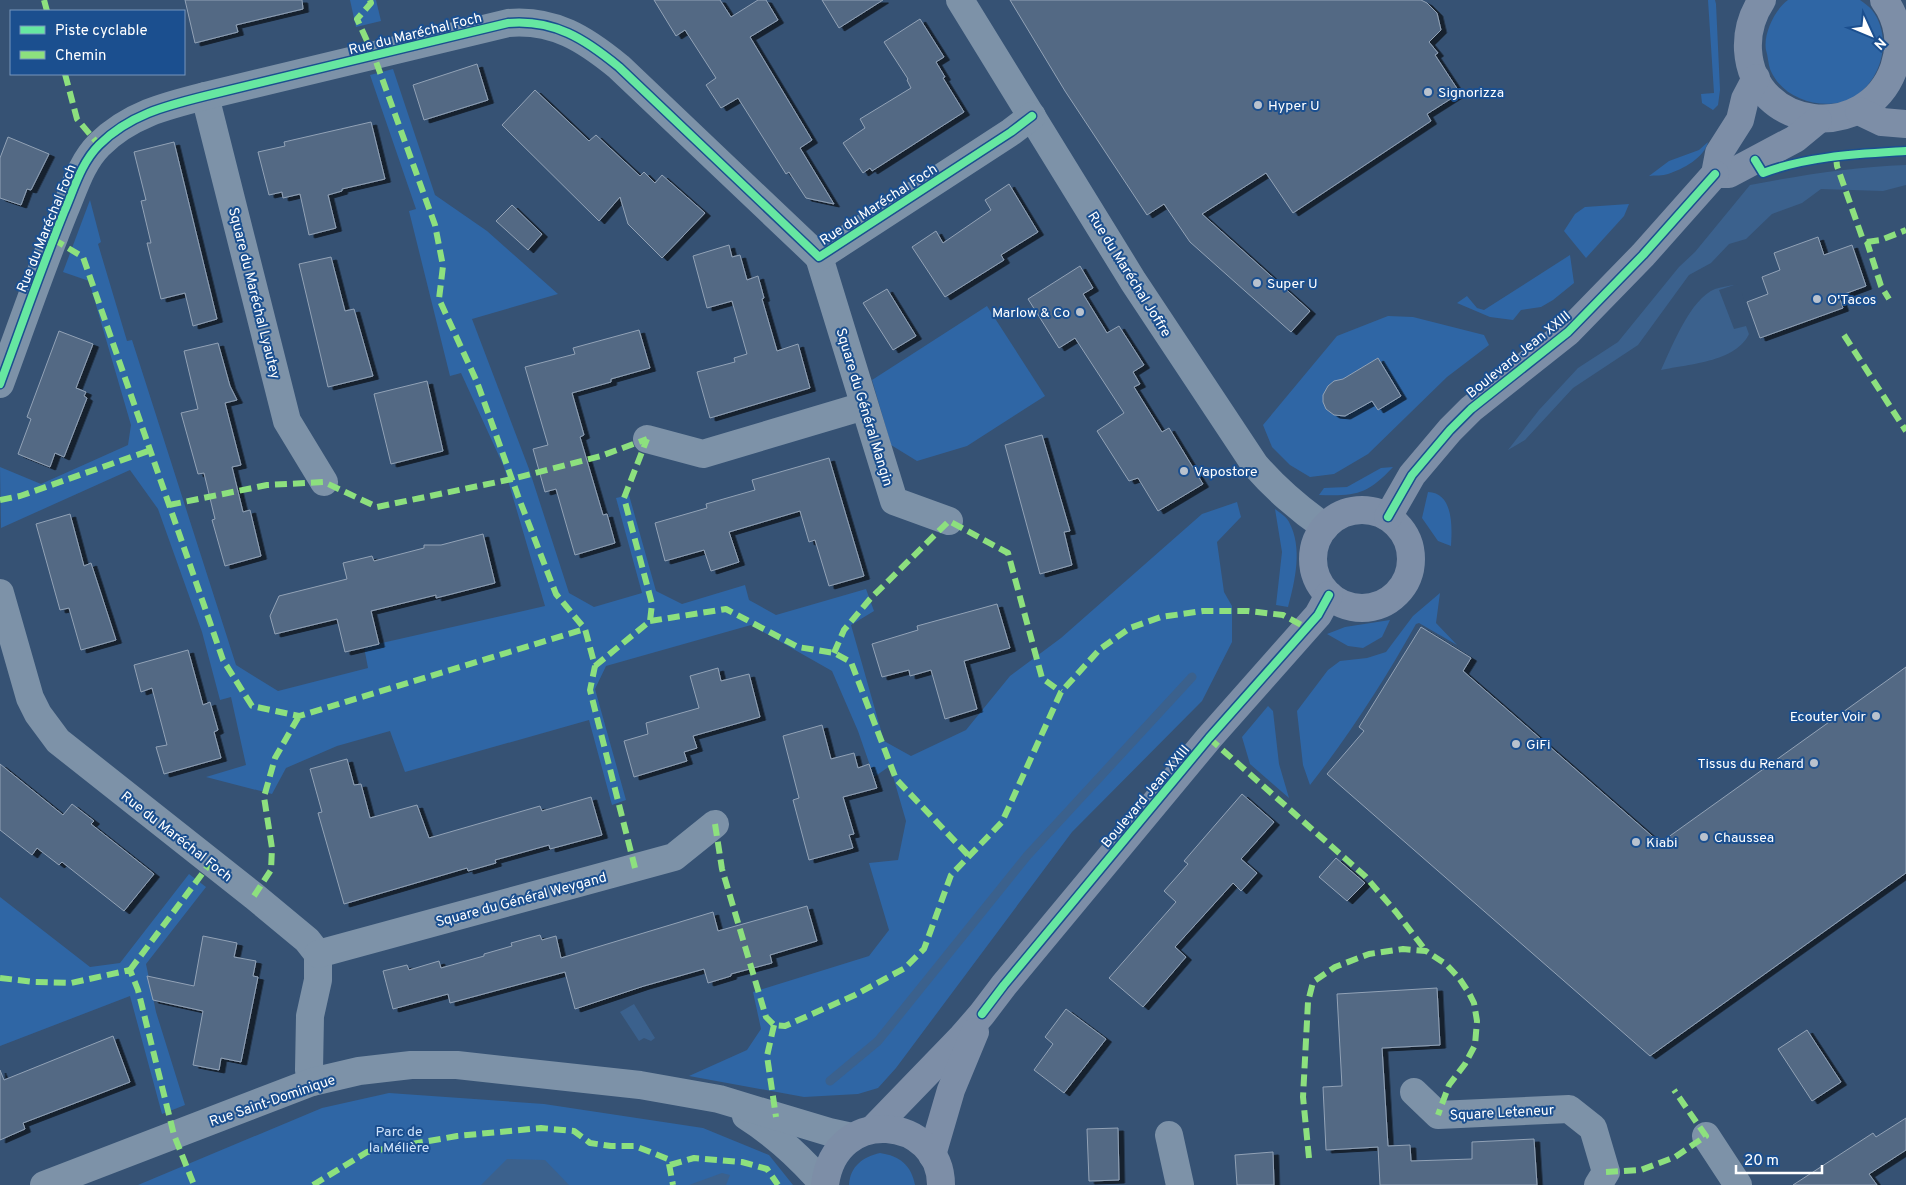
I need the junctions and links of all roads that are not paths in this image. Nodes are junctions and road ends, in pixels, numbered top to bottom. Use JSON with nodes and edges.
{"nodes":[{"id":1,"x":960,"y":0,"type":"edge"},
{"id":2,"x":1890,"y":3,"type":"edge"},
{"id":3,"x":1751,"y":7,"type":"edge"},
{"id":4,"x":1902,"y":62,"type":"edge"},
{"id":5,"x":1756,"y":78,"type":"junction"},
{"id":6,"x":205,"y":96,"type":"junction"},
{"id":7,"x":1859,"y":111,"type":"junction"},
{"id":8,"x":1032,"y":116,"type":"junction"},
{"id":9,"x":1818,"y":120,"type":"junction"},
{"id":10,"x":1906,"y":124,"type":"edge"},
{"id":11,"x":1715,"y":174,"type":"junction"},
{"id":12,"x":819,"y":257,"type":"junction"},
{"id":13,"x":0,"y":384,"type":"edge"},
{"id":14,"x":864,"y":406,"type":"junction"},
{"id":15,"x":647,"y":439,"type":"dead end"},
{"id":16,"x":324,"y":482,"type":"dead end"},
{"id":17,"x":1388,"y":517,"type":"junction"},
{"id":18,"x":949,"y":521,"type":"dead end"},
{"id":19,"x":1325,"y":527,"type":"junction"},
{"id":20,"x":0,"y":593,"type":"edge"},
{"id":21,"x":1329,"y":595,"type":"junction"},
{"id":22,"x":715,"y":824,"type":"dead end"},
{"id":23,"x":318,"y":954,"type":"junction"},
{"id":24,"x":982,"y":1014,"type":"junction"},
{"id":25,"x":312,"y":1082,"type":"junction"},
{"id":26,"x":1414,"y":1092,"type":"dead end"},
{"id":27,"x":719,"y":1099,"type":"junction"},
{"id":28,"x":863,"y":1133,"type":"junction"},
{"id":29,"x":1169,"y":1135,"type":"dead end"},
{"id":30,"x":1706,"y":1136,"type":"dead end"},
{"id":31,"x":932,"y":1155,"type":"junction"},
{"id":32,"x":44,"y":1185,"type":"edge"},
{"id":33,"x":825,"y":1185,"type":"edge"},
{"id":34,"x":941,"y":1185,"type":"edge"},
{"id":35,"x":1180,"y":1185,"type":"edge"},
{"id":36,"x":1598,"y":1185,"type":"edge"},
{"id":37,"x":1738,"y":1185,"type":"edge"}],
"edges":[{"from":1,"to":8,"type":"street","name":"Rue du Maréchal Joffre"},
{"from":2,"to":4,"type":"main road"},
{"from":3,"to":5,"type":"main road"},
{"from":4,"to":7,"type":"main road"},
{"from":5,"to":9,"type":"main road"},
{"from":5,"to":11,"type":"main road"},
{"from":6,"to":12,"type":"street","name":"Rue du Maréchal Foch"},
{"from":6,"to":13,"type":"street","name":"Rue du Maréchal Foch"},
{"from":6,"to":16,"type":"street","name":"Square du Maréchal Lyautey"},
{"from":7,"to":9,"type":"main road"},
{"from":7,"to":10,"type":"main road"},
{"from":8,"to":12,"type":"street","name":"Rue du Maréchal Foch"},
{"from":8,"to":19,"type":"street","name":"Rue du Maréchal Joffre"},
{"from":9,"to":11,"type":"main road"},
{"from":11,"to":17,"type":"main road","name":"Boulevard Jean XXIII"},
{"from":12,"to":14,"type":"street","name":"Square du Général Mangin"},
{"from":14,"to":15,"type":"street"},
{"from":14,"to":18,"type":"street","name":"Square du Général Mangin"},
{"from":17,"to":19,"type":"main road"},
{"from":17,"to":21,"type":"main road"},
{"from":19,"to":21,"type":"main road"},
{"from":20,"to":23,"type":"street","name":"Rue du Maréchal Foch"},
{"from":21,"to":24,"type":"main road","name":"Boulevard Jean XXIII"},
{"from":22,"to":23,"type":"street","name":"Square du Général Weygand"},
{"from":23,"to":25,"type":"street"},
{"from":24,"to":28,"type":"main road"},
{"from":24,"to":31,"type":"main road"},
{"from":25,"to":27,"type":"street","name":"Rue Saint-Dominique"},
{"from":25,"to":32,"type":"street","name":"Rue Saint-Dominique"},
{"from":26,"to":36,"type":"street","name":"Square Leteneur"},
{"from":27,"to":28,"type":"street","name":"Rue Saint-Dominique"},
{"from":27,"to":33,"type":"street","name":"Rue Saint-Dominique"},
{"from":28,"to":31,"type":"main road"},
{"from":28,"to":33,"type":"main road"},
{"from":29,"to":35,"type":"street"},
{"from":30,"to":37,"type":"street"},
{"from":31,"to":34,"type":"main road"}]}
